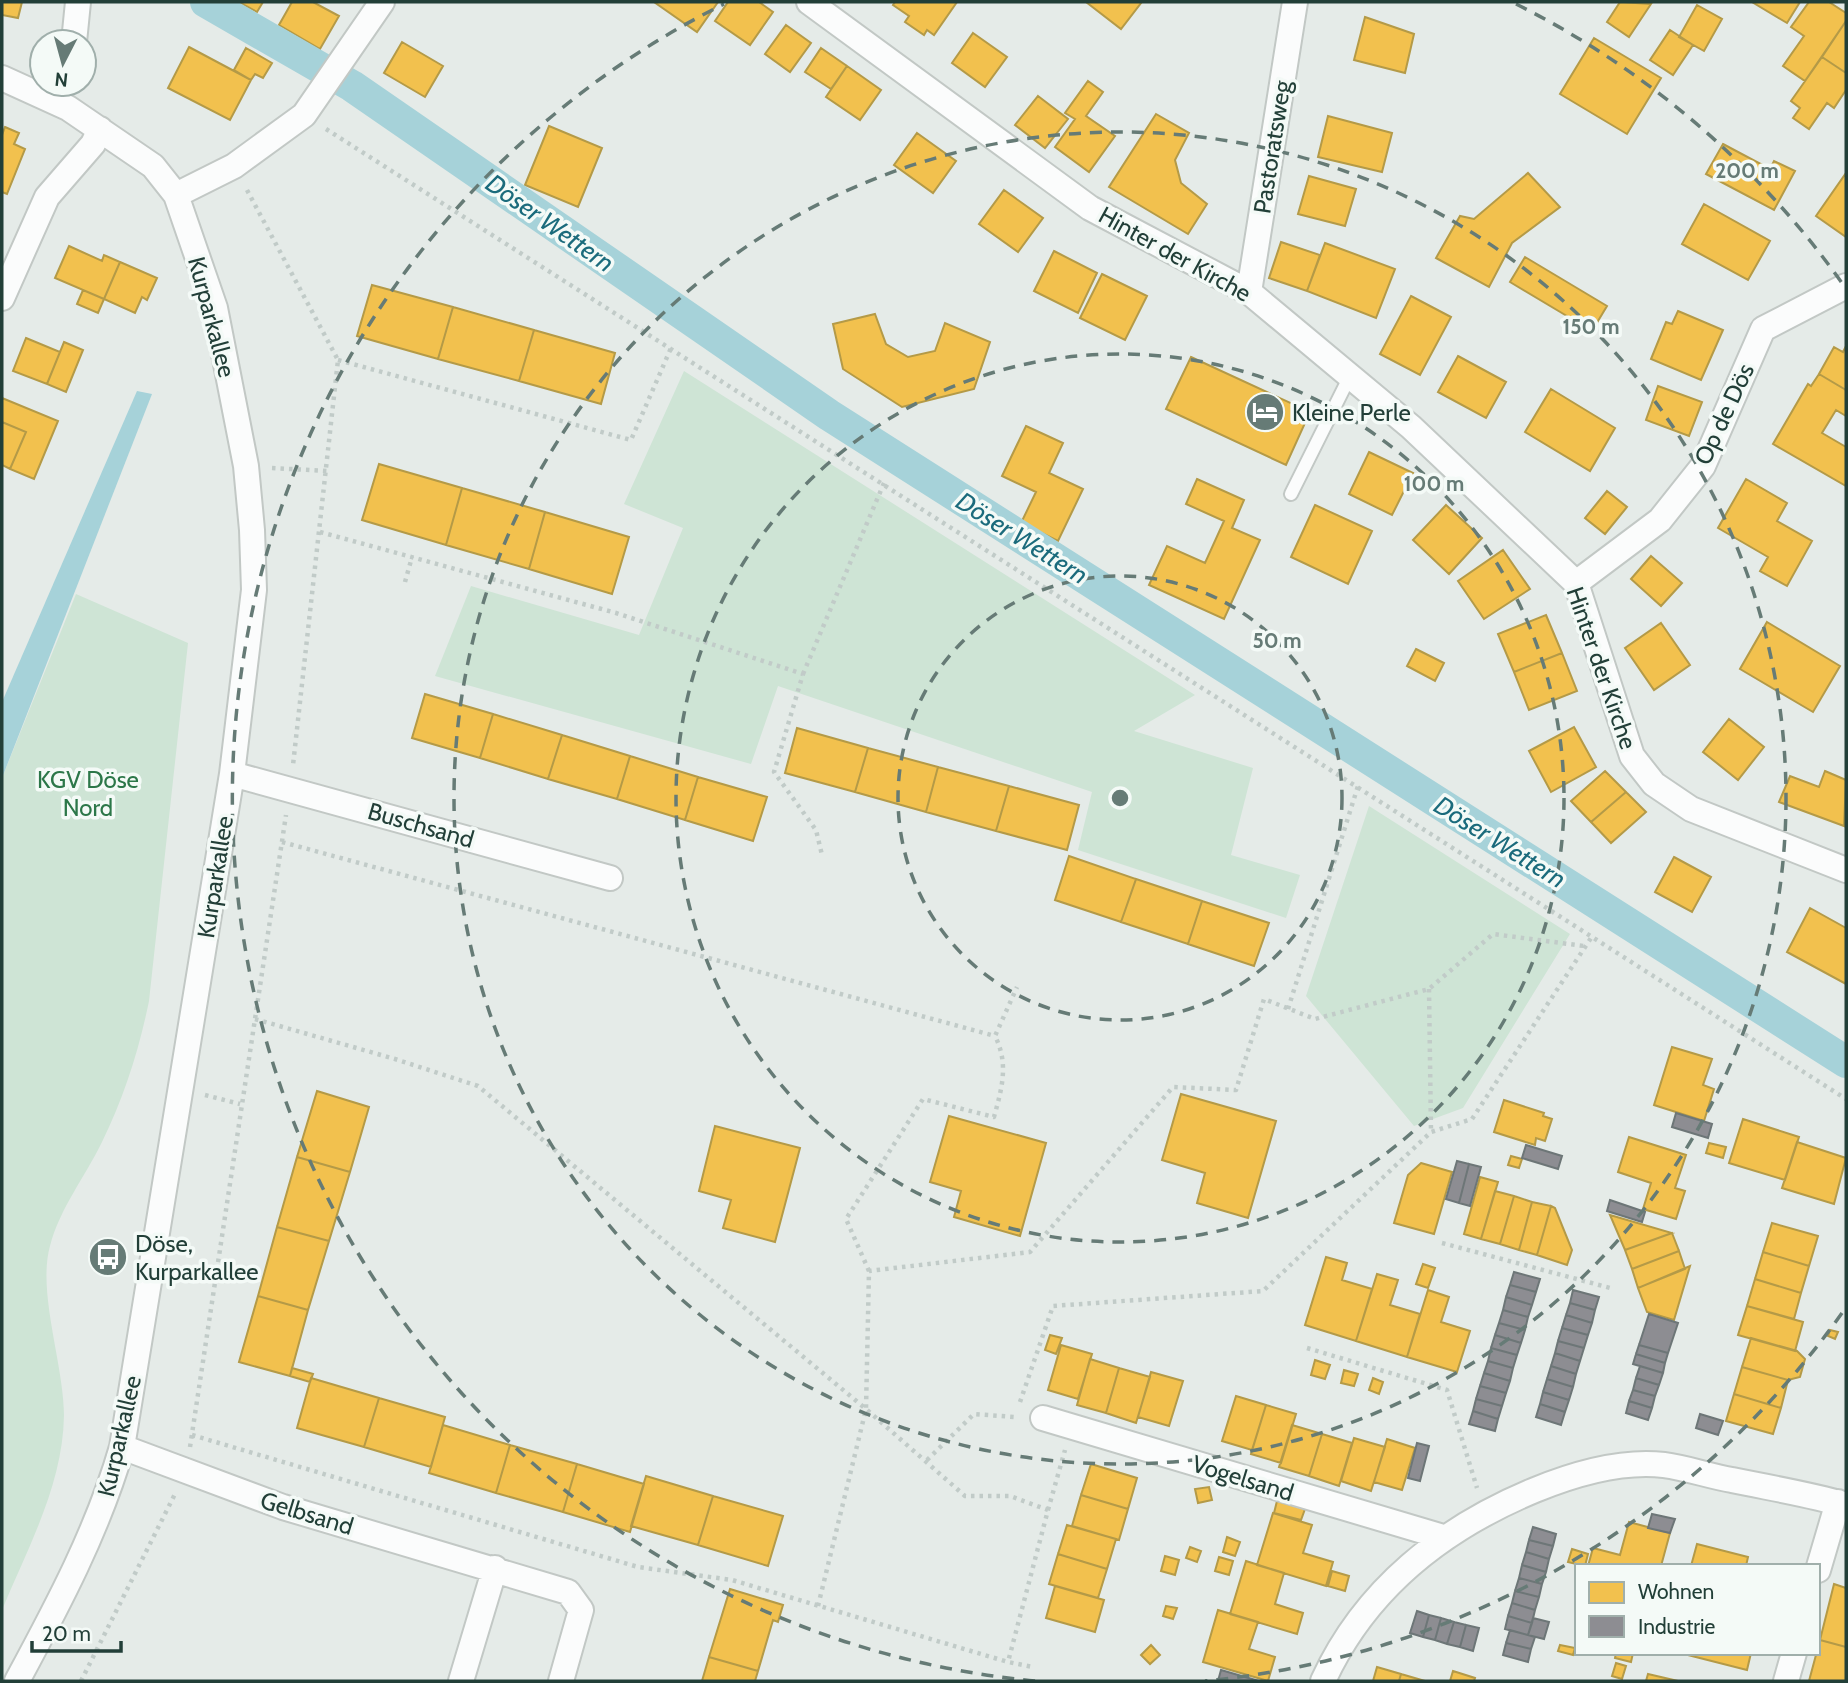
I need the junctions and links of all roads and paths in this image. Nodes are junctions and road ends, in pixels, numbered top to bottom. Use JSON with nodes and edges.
{"nodes":[{"id":1,"x":78,"y":2,"type":"edge"},
{"id":2,"x":382,"y":2,"type":"edge"},
{"id":3,"x":808,"y":2,"type":"edge"},
{"id":4,"x":1296,"y":2,"type":"edge"},
{"id":5,"x":75,"y":28,"type":"edge"},
{"id":6,"x":2,"y":78,"type":"edge"},
{"id":7,"x":28,"y":85,"type":"edge"},
{"id":8,"x":71,"y":98,"type":"edge"},
{"id":9,"x":310,"y":107,"type":"junction"},
{"id":10,"x":100,"y":129,"type":"junction"},
{"id":11,"x":176,"y":195,"type":"junction"},
{"id":12,"x":1846,"y":286,"type":"edge"},
{"id":13,"x":1249,"y":292,"type":"junction"},
{"id":14,"x":2,"y":298,"type":"edge"},
{"id":15,"x":671,"y":348,"type":"junction"},
{"id":16,"x":338,"y":360,"type":"dead end"},
{"id":17,"x":1350,"y":376,"type":"junction"},
{"id":18,"x":246,"y":467,"type":"junction"},
{"id":19,"x":327,"y":471,"type":"dead end"},
{"id":20,"x":884,"y":483,"type":"junction"},
{"id":21,"x":1291,"y":494,"type":"dead end"},
{"id":22,"x":320,"y":532,"type":"dead end"},
{"id":23,"x":412,"y":557,"type":"junction"},
{"id":24,"x":405,"y":582,"type":"dead end"},
{"id":25,"x":1576,"y":583,"type":"junction"},
{"id":26,"x":803,"y":674,"type":"junction"},
{"id":27,"x":232,"y":774,"type":"junction"},
{"id":28,"x":1358,"y":785,"type":"junction"},
{"id":29,"x":282,"y":842,"type":"dead end"},
{"id":30,"x":822,"y":855,"type":"dead end"},
{"id":31,"x":1846,"y":870,"type":"edge"},
{"id":32,"x":610,"y":878,"type":"dead end"},
{"id":33,"x":1591,"y":937,"type":"junction"},
{"id":34,"x":1584,"y":946,"type":"junction"},
{"id":35,"x":1017,"y":988,"type":"dead end"},
{"id":36,"x":1429,"y":989,"type":"junction"},
{"id":37,"x":1288,"y":1009,"type":"junction"},
{"id":38,"x":255,"y":1019,"type":"dead end"},
{"id":39,"x":995,"y":1036,"type":"junction"},
{"id":40,"x":180,"y":1088,"type":"junction"},
{"id":41,"x":1846,"y":1099,"type":"edge"},
{"id":42,"x":241,"y":1104,"type":"dead end"},
{"id":43,"x":1431,"y":1132,"type":"junction"},
{"id":44,"x":1442,"y":1243,"type":"dead end"},
{"id":45,"x":869,"y":1271,"type":"junction"},
{"id":46,"x":1614,"y":1289,"type":"dead end"},
{"id":47,"x":1307,"y":1348,"type":"dead end"},
{"id":48,"x":866,"y":1409,"type":"junction"},
{"id":49,"x":1043,"y":1418,"type":"dead end"},
{"id":50,"x":1071,"y":1427,"type":"junction"},
{"id":51,"x":122,"y":1447,"type":"junction"},
{"id":52,"x":927,"y":1460,"type":"junction"},
{"id":53,"x":186,"y":1472,"type":"junction"},
{"id":54,"x":1842,"y":1504,"type":"edge"},
{"id":55,"x":1048,"y":1510,"type":"junction"},
{"id":56,"x":1484,"y":1513,"type":"junction"},
{"id":57,"x":1443,"y":1537,"type":"junction"},
{"id":58,"x":1820,"y":1564,"type":"edge"},
{"id":59,"x":495,"y":1568,"type":"junction"},
{"id":60,"x":818,"y":1606,"type":"junction"},
{"id":61,"x":1793,"y":1655,"type":"edge"},
{"id":62,"x":1008,"y":1662,"type":"junction"},
{"id":63,"x":1033,"y":1667,"type":"dead end"},
{"id":64,"x":17,"y":1681,"type":"edge"},
{"id":65,"x":81,"y":1681,"type":"edge"},
{"id":66,"x":461,"y":1681,"type":"edge"},
{"id":67,"x":561,"y":1681,"type":"edge"},
{"id":68,"x":1323,"y":1681,"type":"edge"},
{"id":69,"x":1786,"y":1681,"type":"edge"}],
"edges":[{"from":1,"to":5,"type":"street"},
{"from":2,"to":9,"type":"street"},
{"from":3,"to":13,"type":"street","name":"Hinter der Kirche"},
{"from":4,"to":13,"type":"street","name":"Pastoratsweg"},
{"from":6,"to":7,"type":"street","name":"Kurparkallee"},
{"from":8,"to":10,"type":"street","name":"Kurparkallee"},
{"from":9,"to":11,"type":"street"},
{"from":9,"to":15,"type":"path"},
{"from":10,"to":11,"type":"street","name":"Kurparkallee"},
{"from":10,"to":14,"type":"street"},
{"from":11,"to":18,"type":"street","name":"Kurparkallee"},
{"from":12,"to":25,"type":"street","name":"Op de Dös"},
{"from":13,"to":17,"type":"street","name":"Hinter der Kirche"},
{"from":15,"to":16,"type":"path"},
{"from":15,"to":20,"type":"path"},
{"from":17,"to":21,"type":"lane"},
{"from":17,"to":25,"type":"street","name":"Hinter der Kirche"},
{"from":18,"to":19,"type":"path"},
{"from":18,"to":27,"type":"street","name":"Kurparkallee"},
{"from":20,"to":26,"type":"path"},
{"from":20,"to":28,"type":"path"},
{"from":22,"to":23,"type":"path"},
{"from":23,"to":24,"type":"path"},
{"from":23,"to":26,"type":"path"},
{"from":25,"to":31,"type":"street","name":"Hinter der Kirche"},
{"from":26,"to":30,"type":"path"},
{"from":27,"to":32,"type":"street","name":"Buschsand"},
{"from":27,"to":40,"type":"street","name":"Kurparkallee"},
{"from":28,"to":33,"type":"path"},
{"from":28,"to":37,"type":"path"},
{"from":29,"to":39,"type":"path"},
{"from":33,"to":34,"type":"path"},
{"from":33,"to":41,"type":"path"},
{"from":34,"to":36,"type":"path"},
{"from":34,"to":43,"type":"path"},
{"from":35,"to":39,"type":"path"},
{"from":36,"to":37,"type":"path"},
{"from":36,"to":43,"type":"path"},
{"from":37,"to":45,"type":"path"},
{"from":38,"to":48,"type":"path"},
{"from":39,"to":45,"type":"path"},
{"from":40,"to":42,"type":"path"},
{"from":40,"to":51,"type":"street","name":"Kurparkallee"},
{"from":43,"to":52,"type":"path"},
{"from":44,"to":46,"type":"path"},
{"from":45,"to":48,"type":"path"},
{"from":47,"to":56,"type":"path"},
{"from":48,"to":52,"type":"path"},
{"from":48,"to":60,"type":"path"},
{"from":49,"to":50,"type":"street","name":"Vogelsand"},
{"from":50,"to":55,"type":"path"},
{"from":50,"to":57,"type":"street","name":"Vogelsand"},
{"from":51,"to":53,"type":"street","name":"Gelbsand"},
{"from":51,"to":64,"type":"street","name":"Kurparkallee"},
{"from":52,"to":55,"type":"path"},
{"from":53,"to":59,"type":"street","name":"Gelbsand"},
{"from":53,"to":60,"type":"path"},
{"from":53,"to":65,"type":"path"},
{"from":54,"to":56,"type":"street"},
{"from":54,"to":58,"type":"street"},
{"from":55,"to":62,"type":"path"},
{"from":56,"to":57,"type":"street"},
{"from":57,"to":68,"type":"street"},
{"from":59,"to":66,"type":"street"},
{"from":59,"to":67,"type":"street","name":"Gelbsand"},
{"from":60,"to":62,"type":"path"},
{"from":61,"to":69,"type":"street"},
{"from":62,"to":63,"type":"path"}]}
